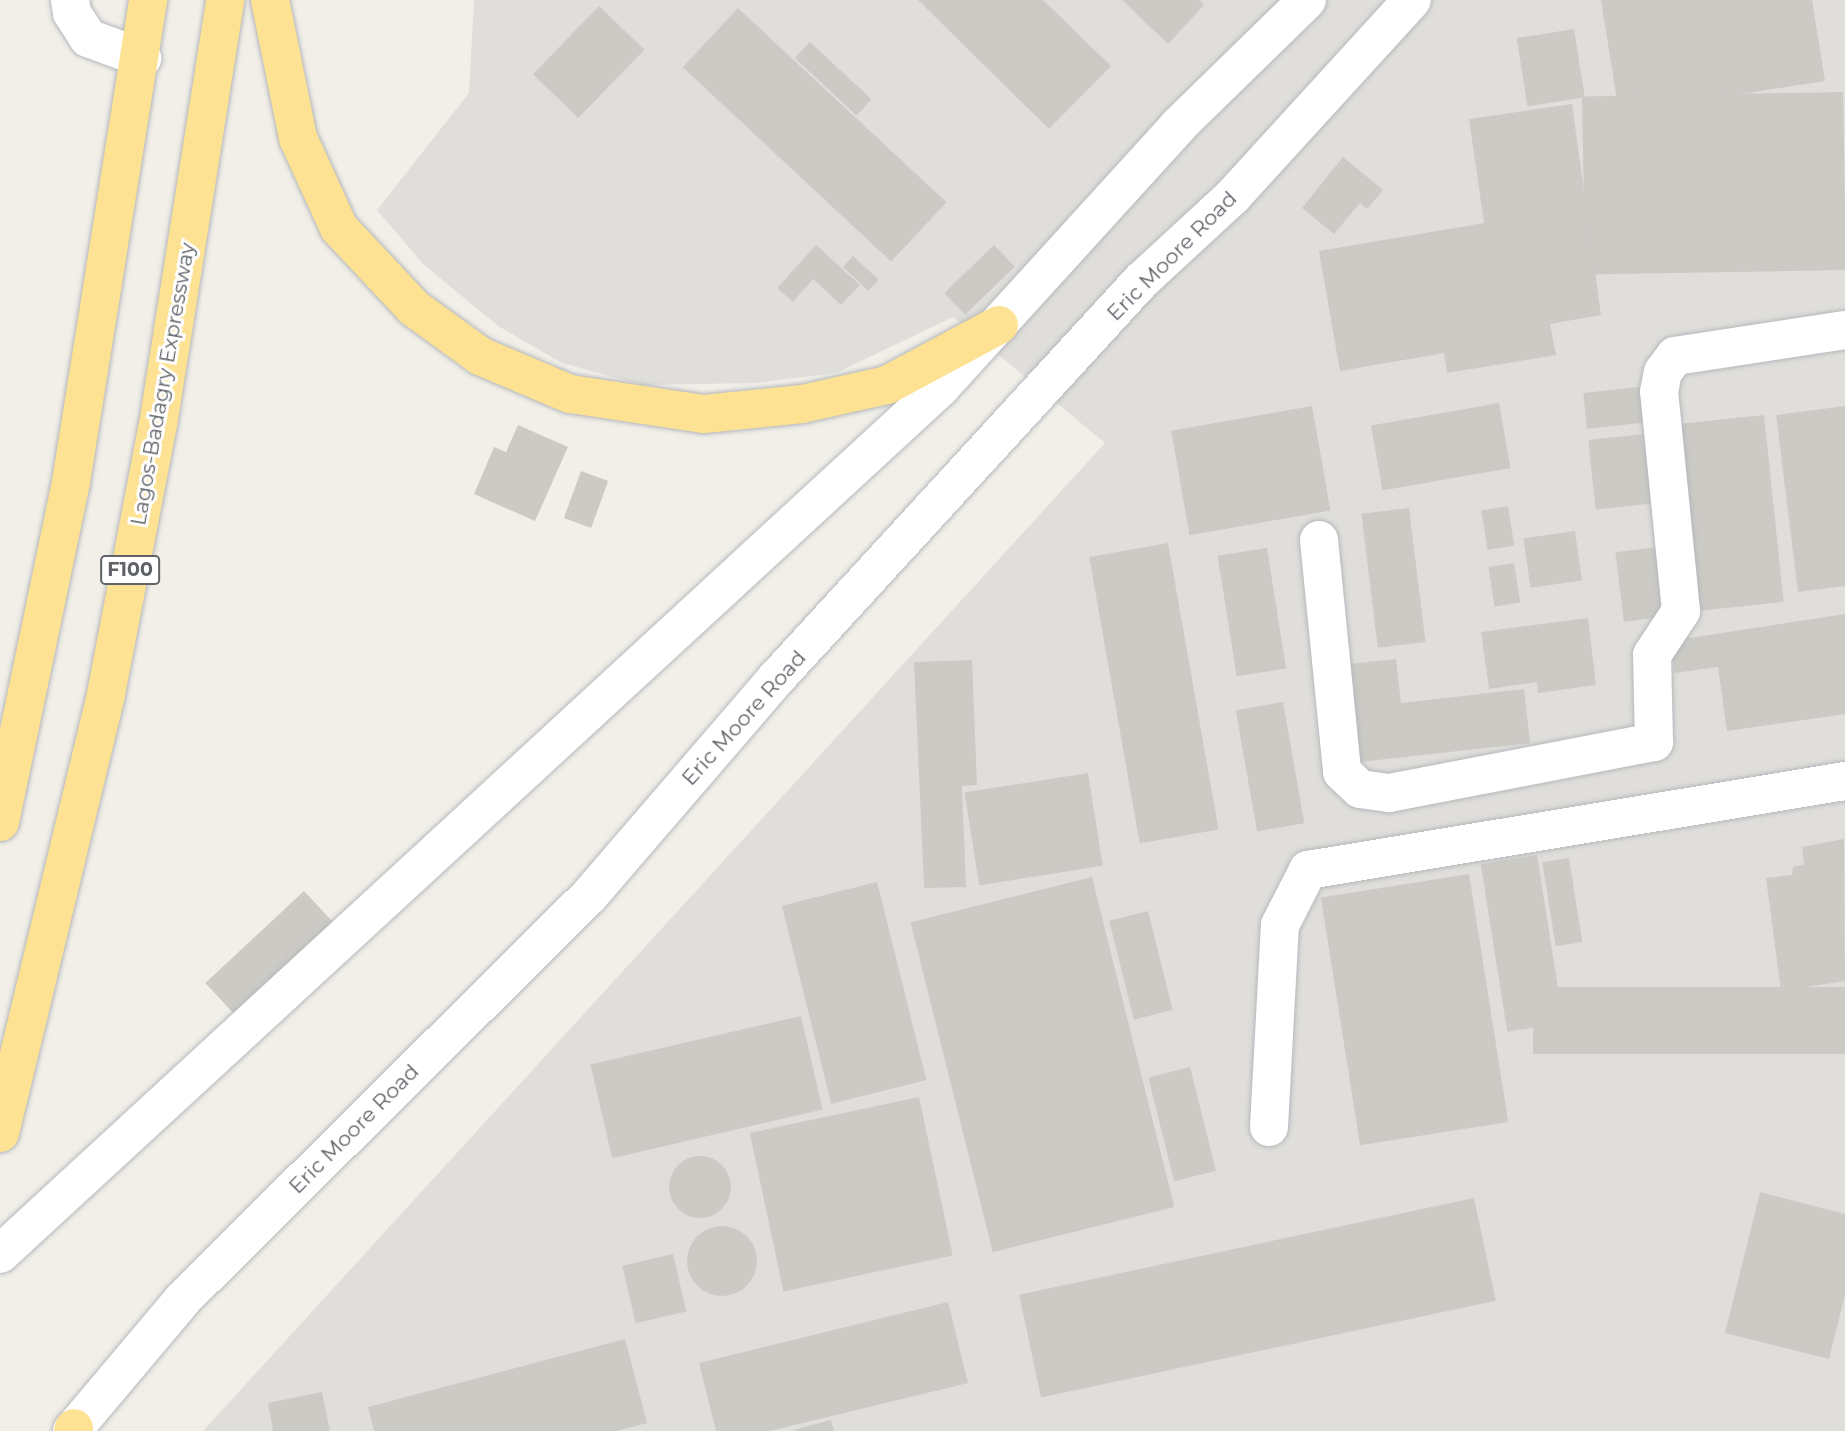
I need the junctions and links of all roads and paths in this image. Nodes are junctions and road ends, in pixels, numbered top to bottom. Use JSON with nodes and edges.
{"nodes":[{"id":1,"x":70,"y":0,"type":"edge"},
{"id":2,"x":148,"y":0,"type":"edge"},
{"id":3,"x":225,"y":0,"type":"edge"},
{"id":4,"x":270,"y":0,"type":"edge"},
{"id":5,"x":1307,"y":0,"type":"edge"},
{"id":6,"x":1412,"y":0,"type":"edge"},
{"id":7,"x":142,"y":58,"type":"junction"},
{"id":8,"x":999,"y":325,"type":"junction"},
{"id":9,"x":1845,"y":330,"type":"edge"},
{"id":10,"x":1319,"y":540,"type":"dead end"},
{"id":11,"x":1845,"y":781,"type":"edge"},
{"id":12,"x":0,"y":822,"type":"edge"},
{"id":13,"x":1269,"y":1127,"type":"dead end"},
{"id":14,"x":0,"y":1133,"type":"edge"},
{"id":15,"x":0,"y":1254,"type":"edge"},
{"id":16,"x":73,"y":1430,"type":"edge"}],
"edges":[{"from":1,"to":7,"type":"street"},
{"from":2,"to":7,"type":"highway"},
{"from":3,"to":14,"type":"highway","name":"Lagos-Badagry Expressway","number":"F100"},
{"from":4,"to":8,"type":"highway"},
{"from":5,"to":8,"type":"street"},
{"from":6,"to":16,"type":"street","name":"Eric Moore Road"},
{"from":7,"to":12,"type":"highway"},
{"from":8,"to":15,"type":"street"},
{"from":9,"to":10,"type":"street"},
{"from":11,"to":13,"type":"street"}]}
